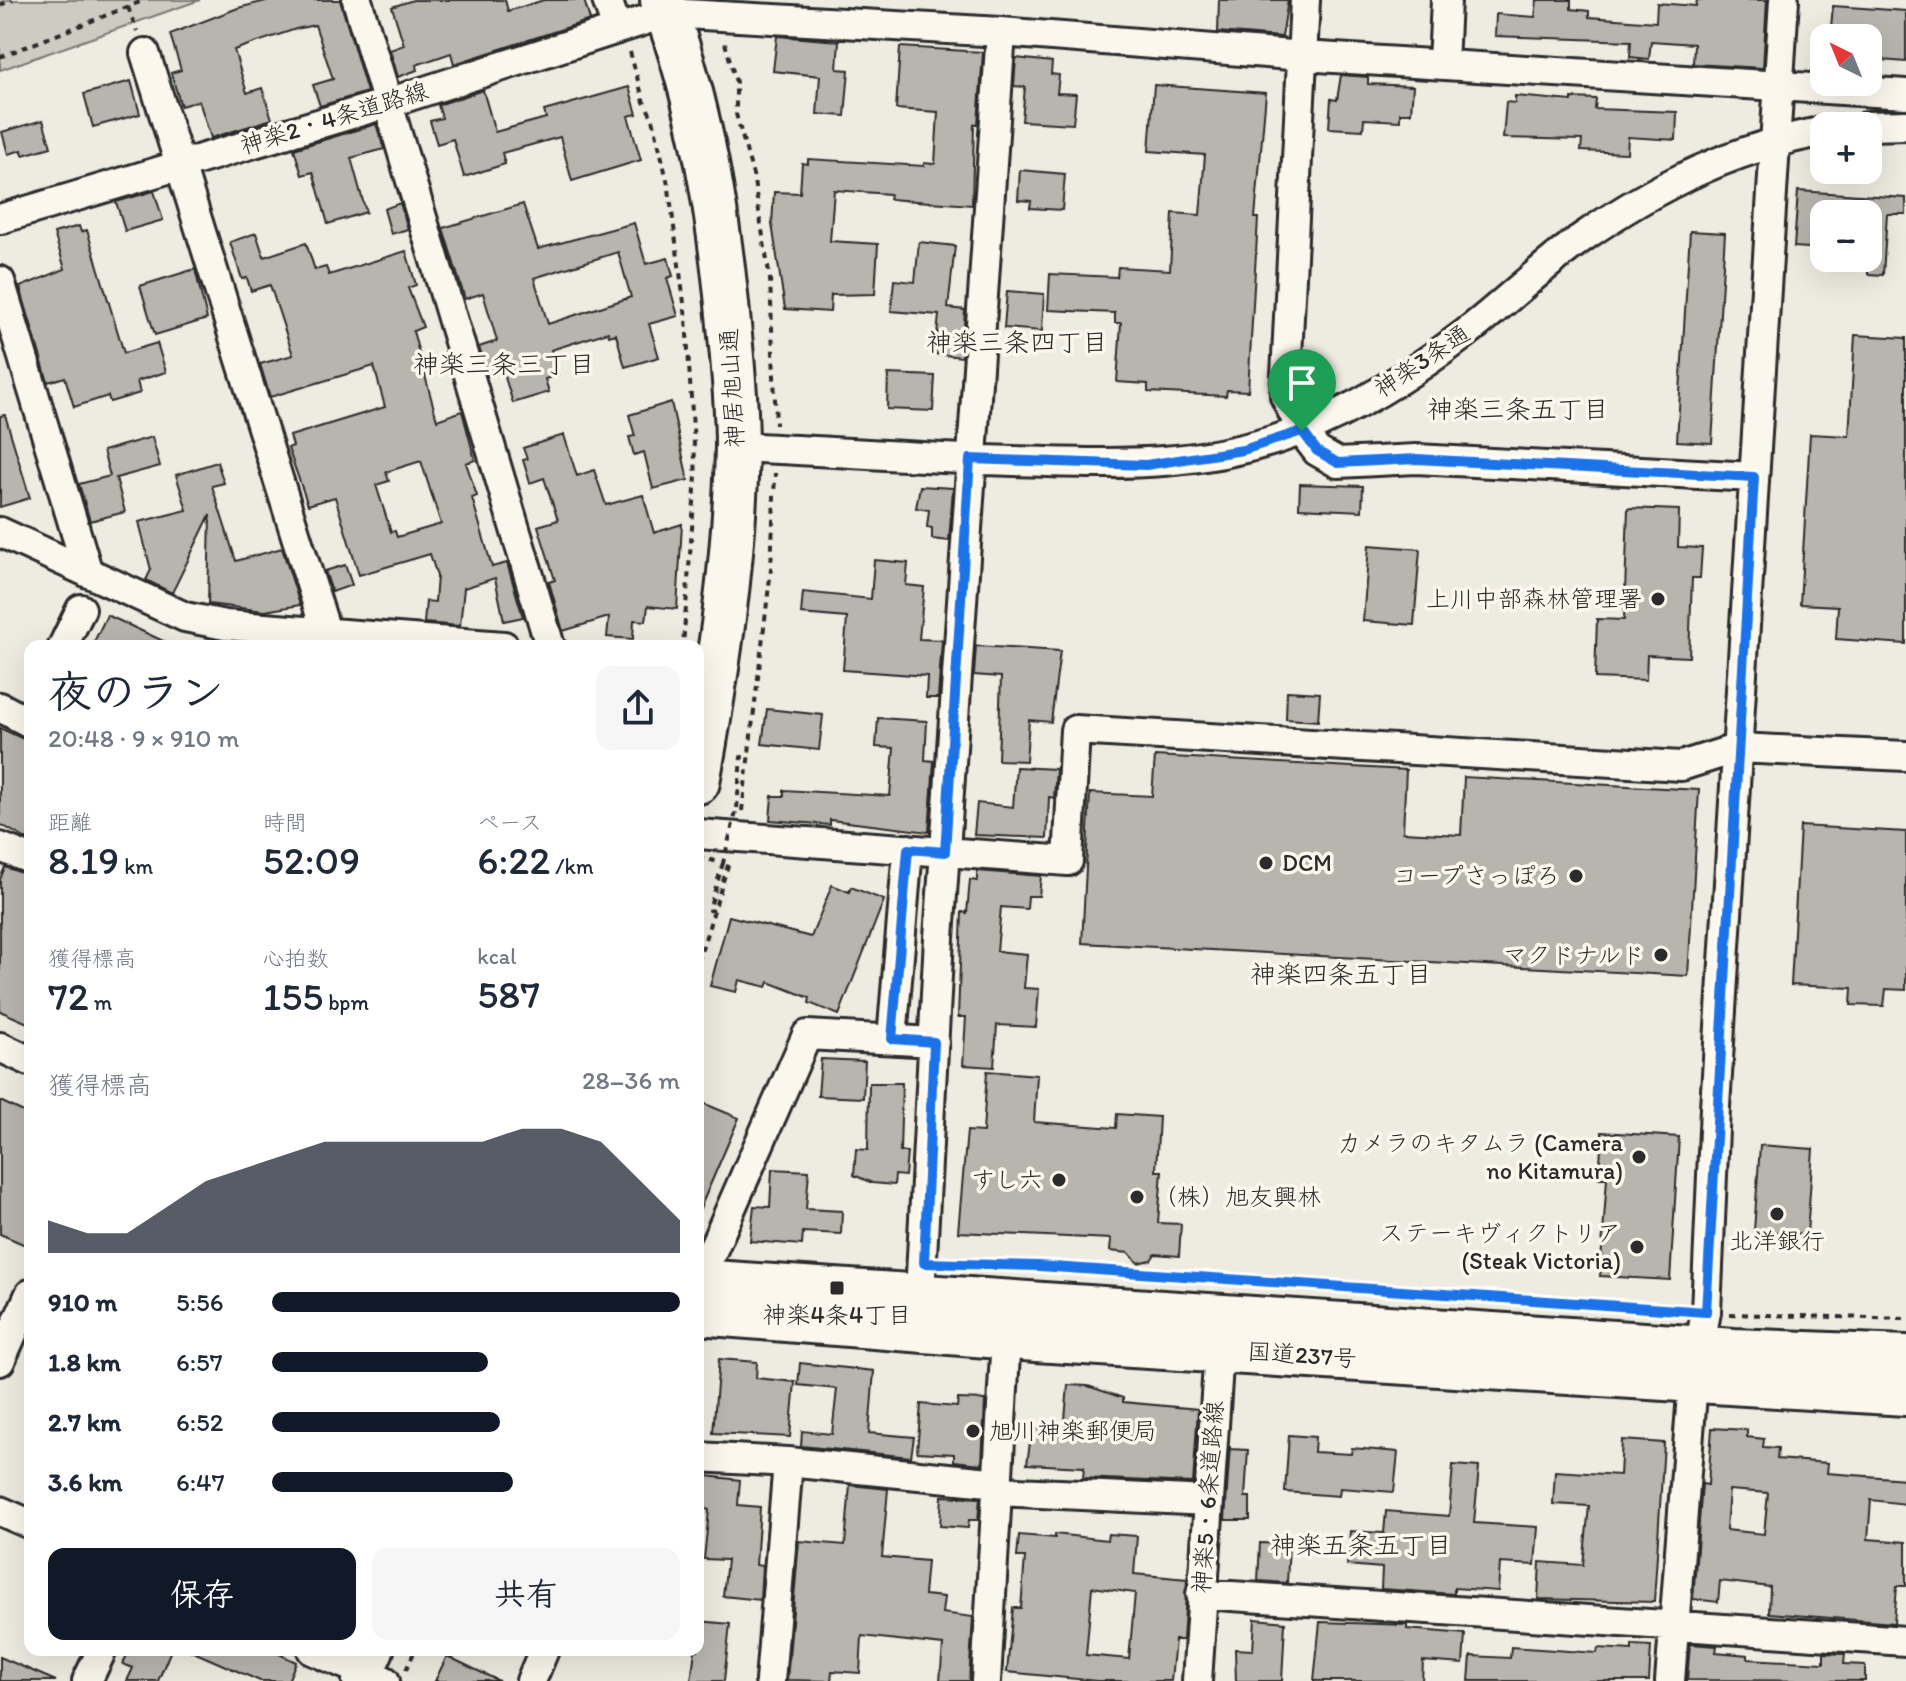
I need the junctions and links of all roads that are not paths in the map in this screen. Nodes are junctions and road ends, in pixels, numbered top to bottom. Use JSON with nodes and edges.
{"nodes":[{"id":1,"x":357,"y":0,"type":"edge"},
{"id":2,"x":607,"y":0,"type":"edge"},
{"id":3,"x":1305,"y":0,"type":"edge"},
{"id":4,"x":1446,"y":0,"type":"edge"},
{"id":5,"x":1784,"y":0,"type":"edge"},
{"id":6,"x":714,"y":8,"type":"edge"},
{"id":7,"x":645,"y":16,"type":"edge"},
{"id":8,"x":1001,"y":32,"type":"junction"},
{"id":9,"x":145,"y":53,"type":"dead end"},
{"id":10,"x":1303,"y":56,"type":"junction"},
{"id":11,"x":1443,"y":64,"type":"junction"},
{"id":12,"x":1778,"y":86,"type":"junction"},
{"id":13,"x":1906,"y":94,"type":"edge"},
{"id":14,"x":388,"y":103,"type":"junction"},
{"id":15,"x":1906,"y":125,"type":"edge"},
{"id":16,"x":1882,"y":126,"type":"edge"},
{"id":17,"x":1810,"y":134,"type":"edge"},
{"id":18,"x":1777,"y":140,"type":"junction"},
{"id":19,"x":182,"y":164,"type":"junction"},
{"id":20,"x":0,"y":219,"type":"edge"},
{"id":21,"x":0,"y":281,"type":"edge"},
{"id":22,"x":1302,"y":431,"type":"junction"},
{"id":23,"x":737,"y":447,"type":"junction"},
{"id":24,"x":970,"y":459,"type":"junction"},
{"id":25,"x":1754,"y":477,"type":"junction"},
{"id":26,"x":0,"y":532,"type":"edge"},
{"id":27,"x":88,"y":573,"type":"junction"},
{"id":28,"x":81,"y":609,"type":"dead end"},
{"id":29,"x":66,"y":640,"type":"edge"},
{"id":30,"x":325,"y":640,"type":"edge"},
{"id":31,"x":548,"y":640,"type":"edge"},
{"id":32,"x":703,"y":640,"type":"edge"},
{"id":33,"x":0,"y":707,"type":"edge"},
{"id":34,"x":24,"y":718,"type":"edge"},
{"id":35,"x":1738,"y":748,"type":"junction"},
{"id":36,"x":1906,"y":756,"type":"edge"},
{"id":37,"x":704,"y":834,"type":"edge"},
{"id":38,"x":0,"y":847,"type":"edge"},
{"id":39,"x":908,"y":849,"type":"junction"},
{"id":40,"x":945,"y":852,"type":"junction"},
{"id":41,"x":24,"y":857,"type":"edge"},
{"id":42,"x":892,"y":1039,"type":"junction"},
{"id":43,"x":934,"y":1042,"type":"junction"},
{"id":44,"x":0,"y":1047,"type":"edge"},
{"id":45,"x":24,"y":1058,"type":"edge"},
{"id":46,"x":704,"y":1278,"type":"edge"},
{"id":47,"x":704,"y":1292,"type":"edge"},
{"id":48,"x":920,"y":1295,"type":"junction"},
{"id":49,"x":24,"y":1307,"type":"edge"},
{"id":50,"x":1007,"y":1318,"type":"junction"},
{"id":51,"x":1221,"y":1331,"type":"junction"},
{"id":52,"x":1699,"y":1347,"type":"junction"},
{"id":53,"x":1906,"y":1357,"type":"edge"},
{"id":54,"x":0,"y":1361,"type":"edge"},
{"id":55,"x":1906,"y":1394,"type":"edge"},
{"id":56,"x":704,"y":1457,"type":"edge"},
{"id":57,"x":788,"y":1462,"type":"junction"},
{"id":58,"x":999,"y":1487,"type":"junction"},
{"id":59,"x":1209,"y":1501,"type":"junction"},
{"id":60,"x":0,"y":1511,"type":"edge"},
{"id":61,"x":24,"y":1521,"type":"edge"},
{"id":62,"x":1201,"y":1594,"type":"junction"},
{"id":63,"x":1673,"y":1624,"type":"junction"},
{"id":64,"x":1906,"y":1641,"type":"edge"},
{"id":65,"x":99,"y":1656,"type":"edge"},
{"id":66,"x":327,"y":1656,"type":"edge"},
{"id":67,"x":541,"y":1656,"type":"edge"},
{"id":68,"x":370,"y":1673,"type":"edge"},
{"id":69,"x":87,"y":1681,"type":"edge"},
{"id":70,"x":531,"y":1681,"type":"edge"},
{"id":71,"x":770,"y":1681,"type":"edge"},
{"id":72,"x":986,"y":1681,"type":"edge"},
{"id":73,"x":1197,"y":1681,"type":"edge"},
{"id":74,"x":1670,"y":1681,"type":"edge"}],
"edges":[{"from":1,"to":14,"type":"street"},
{"from":2,"to":7,"type":"street"},
{"from":3,"to":10,"type":"street"},
{"from":4,"to":11,"type":"street"},
{"from":5,"to":12,"type":"street"},
{"from":6,"to":7,"type":"street"},
{"from":6,"to":8,"type":"street"},
{"from":7,"to":14,"type":"street","name":"神楽2・4条道路線"},
{"from":7,"to":23,"type":"highway","name":"神居旭山通"},
{"from":8,"to":10,"type":"street"},
{"from":8,"to":24,"type":"street"},
{"from":9,"to":19,"type":"street"},
{"from":10,"to":11,"type":"street"},
{"from":10,"to":22,"type":"street"},
{"from":11,"to":12,"type":"street"},
{"from":12,"to":13,"type":"street"},
{"from":12,"to":18,"type":"street"},
{"from":14,"to":19,"type":"street","name":"神楽2・4条道路線"},
{"from":14,"to":31,"type":"street"},
{"from":15,"to":16,"type":"street"},
{"from":17,"to":18,"type":"street","name":"神楽3条通"},
{"from":18,"to":22,"type":"street","name":"神楽3条通"},
{"from":18,"to":25,"type":"street"},
{"from":19,"to":20,"type":"street","name":"神楽2・4条道路線"},
{"from":19,"to":30,"type":"street"},
{"from":21,"to":27,"type":"street"},
{"from":22,"to":24,"type":"street","name":"神楽3条通"},
{"from":22,"to":25,"type":"street"},
{"from":23,"to":24,"type":"street","name":"神楽3条通"},
{"from":23,"to":32,"type":"highway","name":"神居旭山通"},
{"from":24,"to":40,"type":"street"},
{"from":25,"to":35,"type":"street"},
{"from":26,"to":27,"type":"street"},
{"from":27,"to":30,"type":"street"},
{"from":28,"to":29,"type":"street"},
{"from":33,"to":34,"type":"street"},
{"from":35,"to":36,"type":"street"},
{"from":35,"to":40,"type":"street"},
{"from":35,"to":52,"type":"street"},
{"from":37,"to":39,"type":"street"},
{"from":38,"to":41,"type":"street"},
{"from":39,"to":40,"type":"street"},
{"from":39,"to":42,"type":"street"},
{"from":40,"to":43,"type":"street"},
{"from":42,"to":43,"type":"street"},
{"from":42,"to":46,"type":"street"},
{"from":43,"to":48,"type":"street"},
{"from":44,"to":45,"type":"street"},
{"from":47,"to":48,"type":"highway","name":"国道237号"},
{"from":48,"to":50,"type":"highway","name":"国道237号"},
{"from":49,"to":54,"type":"street"},
{"from":50,"to":51,"type":"highway","name":"国道237号"},
{"from":50,"to":58,"type":"street"},
{"from":51,"to":52,"type":"highway","name":"国道237号"},
{"from":51,"to":59,"type":"street","name":"神楽5・6条道路線"},
{"from":52,"to":53,"type":"highway","name":"国道237号"},
{"from":52,"to":55,"type":"highway","name":"国道237号"},
{"from":52,"to":63,"type":"street"},
{"from":56,"to":57,"type":"street"},
{"from":57,"to":58,"type":"street"},
{"from":57,"to":71,"type":"street"},
{"from":58,"to":59,"type":"street"},
{"from":58,"to":72,"type":"street"},
{"from":59,"to":62,"type":"street","name":"神楽5・6条道路線"},
{"from":60,"to":61,"type":"street"},
{"from":62,"to":63,"type":"street"},
{"from":62,"to":73,"type":"street","name":"神楽5・6条道路線"},
{"from":63,"to":64,"type":"street"},
{"from":63,"to":74,"type":"street"},
{"from":65,"to":69,"type":"street"},
{"from":66,"to":68,"type":"street"},
{"from":67,"to":70,"type":"street"}]}
